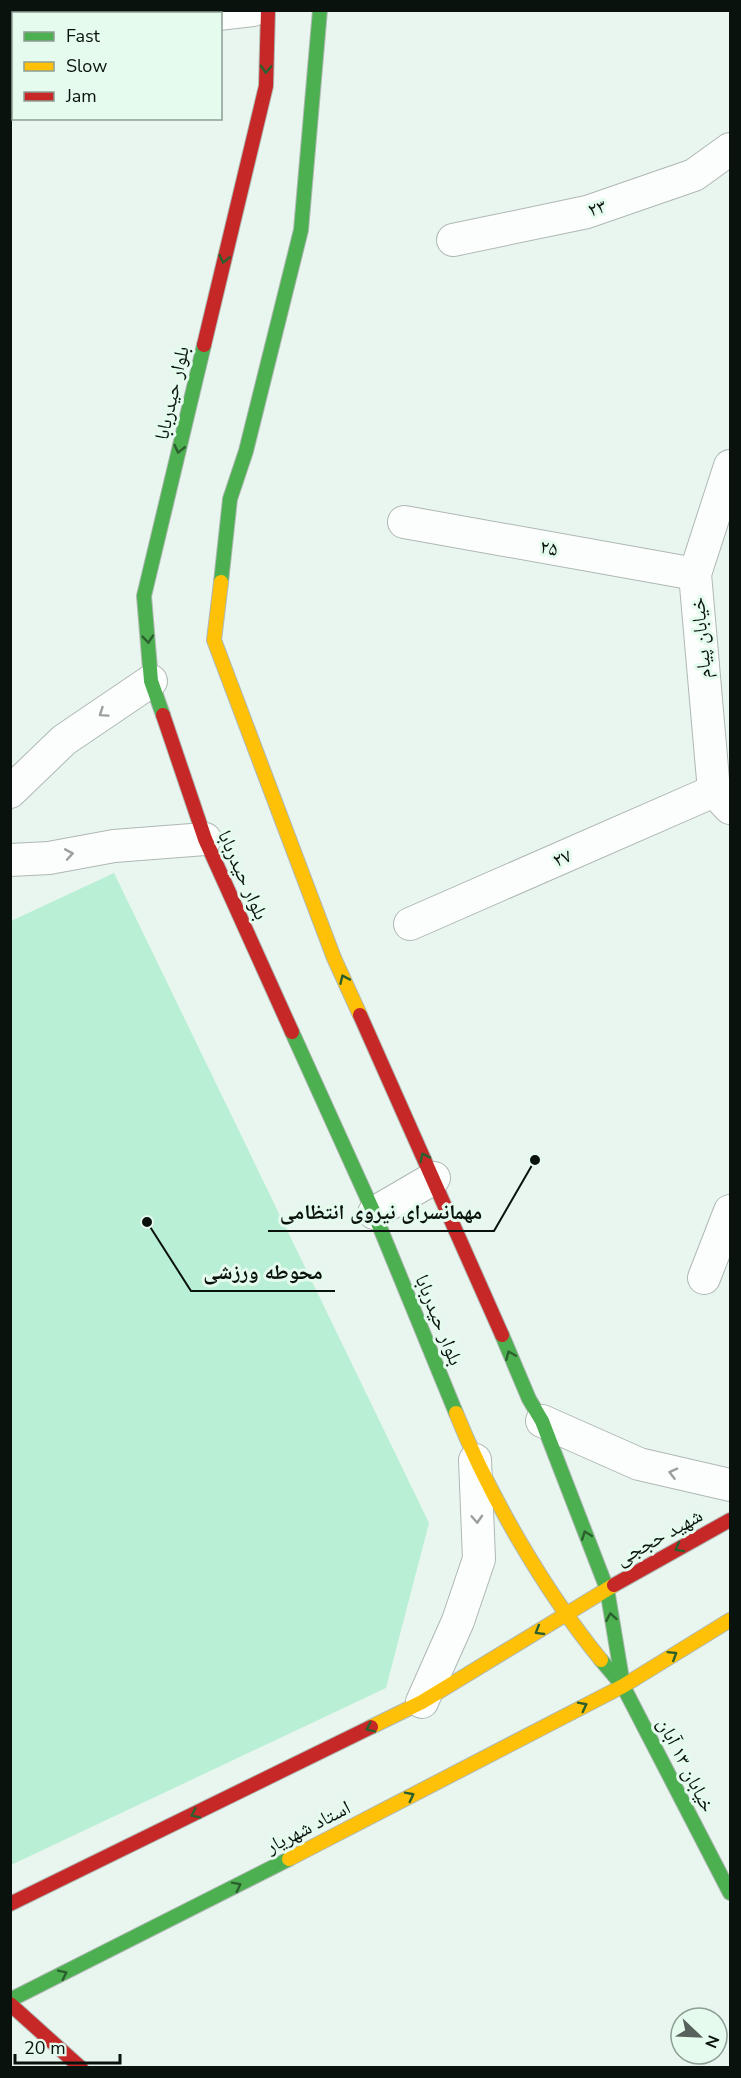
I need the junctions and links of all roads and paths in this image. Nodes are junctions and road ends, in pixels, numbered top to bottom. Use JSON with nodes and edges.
{"nodes":[{"id":1,"x":253,"y":10,"type":"edge"},
{"id":2,"x":268,"y":10,"type":"edge"},
{"id":3,"x":320,"y":10,"type":"edge"},
{"id":4,"x":222,"y":14,"type":"edge"},
{"id":5,"x":730,"y":149,"type":"edge"},
{"id":6,"x":453,"y":240,"type":"dead end"},
{"id":7,"x":730,"y":466,"type":"edge"},
{"id":8,"x":404,"y":522,"type":"dead end"},
{"id":9,"x":695,"y":574,"type":"junction"},
{"id":10,"x":151,"y":681,"type":"junction"},
{"id":11,"x":10,"y":792,"type":"edge"},
{"id":12,"x":722,"y":800,"type":"edge"},
{"id":13,"x":205,"y":839,"type":"junction"},
{"id":14,"x":10,"y":860,"type":"edge"},
{"id":15,"x":410,"y":924,"type":"dead end"},
{"id":16,"x":434,"y":1178,"type":"junction"},
{"id":17,"x":730,"y":1211,"type":"edge"},
{"id":18,"x":374,"y":1214,"type":"junction"},
{"id":19,"x":704,"y":1278,"type":"dead end"},
{"id":20,"x":542,"y":1421,"type":"junction"},
{"id":21,"x":475,"y":1460,"type":"junction"},
{"id":22,"x":730,"y":1485,"type":"edge"},
{"id":23,"x":730,"y":1520,"type":"edge"},
{"id":24,"x":606,"y":1589,"type":"junction"},
{"id":25,"x":565,"y":1615,"type":"junction"},
{"id":26,"x":730,"y":1620,"type":"edge"},
{"id":27,"x":623,"y":1686,"type":"junction"},
{"id":28,"x":422,"y":1702,"type":"junction"},
{"id":29,"x":730,"y":1893,"type":"edge"},
{"id":30,"x":10,"y":1904,"type":"edge"},
{"id":31,"x":10,"y":2000,"type":"edge"},
{"id":32,"x":10,"y":2004,"type":"edge"},
{"id":33,"x":81,"y":2067,"type":"edge"}],
"edges":[{"from":1,"to":4,"type":"street"},
{"from":2,"to":10,"type":"street","name":"بلوار حیدربابا","one_way":true},
{"from":16,"to":3,"type":"street","one_way":true},
{"from":5,"to":6,"type":"street","name":"۲۳"},
{"from":7,"to":9,"type":"street","name":"خیابان پیام"},
{"from":8,"to":9,"type":"street","name":"۲۵"},
{"from":9,"to":12,"type":"street","name":"خیابان پیام"},
{"from":10,"to":11,"type":"street","one_way":true},
{"from":10,"to":13,"type":"street","name":"بلوار حیدربابا"},
{"from":12,"to":15,"type":"street","name":"۲۷"},
{"from":14,"to":13,"type":"street","one_way":true},
{"from":13,"to":18,"type":"street","name":"بلوار حیدربابا"},
{"from":16,"to":18,"type":"street"},
{"from":20,"to":16,"type":"street","one_way":true},
{"from":17,"to":19,"type":"street"},
{"from":18,"to":21,"type":"street","name":"بلوار حیدربابا"},
{"from":22,"to":20,"type":"street","one_way":true},
{"from":24,"to":20,"type":"street","one_way":true},
{"from":21,"to":25,"type":"street","name":"بلوار حیدربابا"},
{"from":21,"to":28,"type":"street","one_way":true},
{"from":23,"to":24,"type":"street","name":"شهید حججی","one_way":true},
{"from":24,"to":25,"type":"street"},
{"from":27,"to":24,"type":"street","one_way":true},
{"from":25,"to":27,"type":"street","name":"بلوار حیدربابا"},
{"from":25,"to":28,"type":"street","one_way":true},
{"from":27,"to":26,"type":"street","one_way":true},
{"from":27,"to":29,"type":"street","name":"خیابان ۱۳ آبان"},
{"from":31,"to":27,"type":"street","name":"استاد شهریار","one_way":true},
{"from":28,"to":30,"type":"street","one_way":true},
{"from":32,"to":33,"type":"street"}]}
